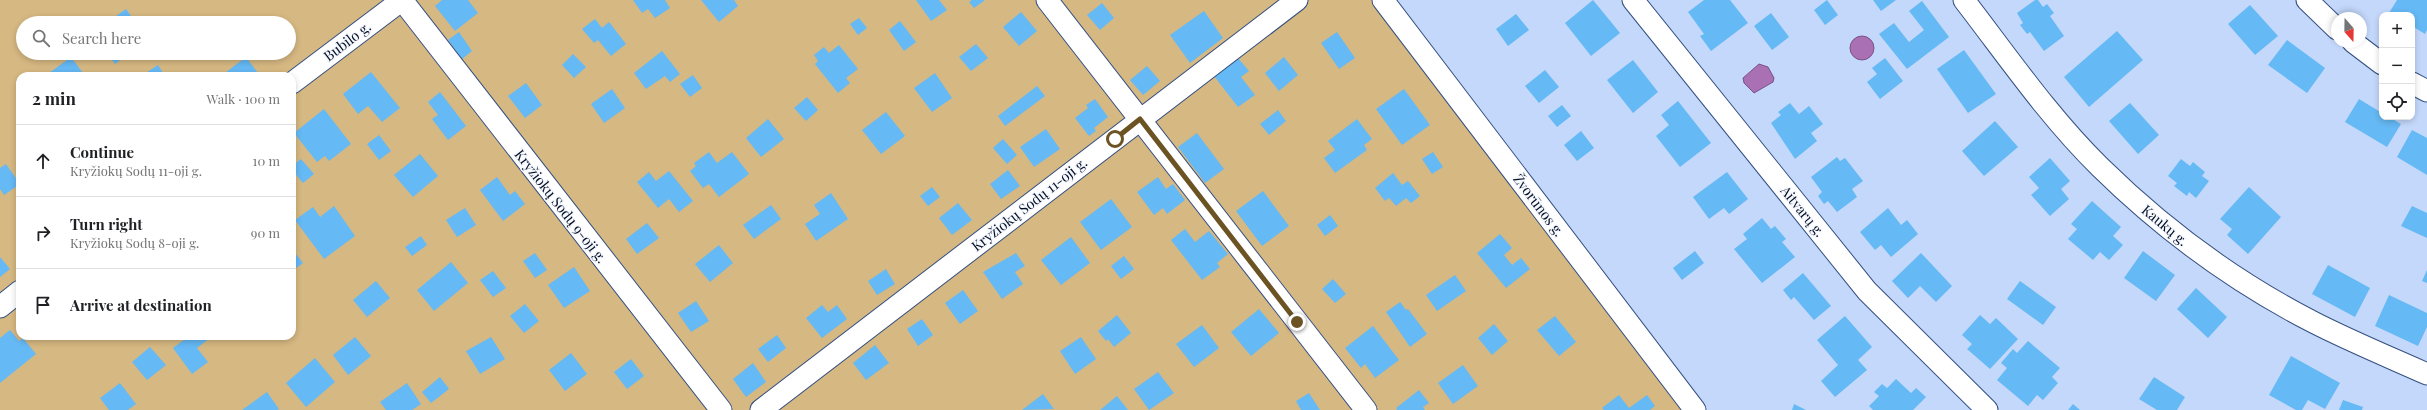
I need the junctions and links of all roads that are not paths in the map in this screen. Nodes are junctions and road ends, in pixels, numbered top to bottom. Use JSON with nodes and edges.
{"nodes":[{"id":1,"x":402,"y":0,"type":"edge"},
{"id":2,"x":1047,"y":0,"type":"edge"},
{"id":3,"x":1298,"y":0,"type":"edge"},
{"id":4,"x":1383,"y":0,"type":"edge"},
{"id":5,"x":1633,"y":0,"type":"edge"},
{"id":6,"x":1964,"y":0,"type":"edge"},
{"id":7,"x":2307,"y":0,"type":"edge"},
{"id":8,"x":2331,"y":23,"type":"edge"},
{"id":9,"x":2361,"y":48,"type":"edge"},
{"id":10,"x":2379,"y":62,"type":"edge"},
{"id":11,"x":296,"y":80,"type":"edge"},
{"id":12,"x":2414,"y":84,"type":"edge"},
{"id":13,"x":2427,"y":92,"type":"edge"},
{"id":14,"x":1140,"y":119,"type":"junction"},
{"id":15,"x":16,"y":295,"type":"edge"},
{"id":16,"x":0,"y":307,"type":"edge"},
{"id":17,"x":2427,"y":374,"type":"edge"},
{"id":18,"x":721,"y":410,"type":"edge"},
{"id":19,"x":761,"y":410,"type":"edge"},
{"id":20,"x":1366,"y":410,"type":"edge"},
{"id":21,"x":1695,"y":410,"type":"edge"},
{"id":22,"x":1987,"y":410,"type":"edge"}],
"edges":[{"from":1,"to":11,"type":"street","name":"Bubilo g."},
{"from":1,"to":18,"type":"street","name":"Kryžiokų Sodų 9-oji g."},
{"from":2,"to":14,"type":"street"},
{"from":3,"to":14,"type":"street","name":"Kryžiokų Sodų 11-oji g."},
{"from":4,"to":21,"type":"street","name":"Žvorūnos g."},
{"from":5,"to":22,"type":"street","name":"Aitvarų g."},
{"from":6,"to":17,"type":"street","name":"Kaukų g."},
{"from":7,"to":8,"type":"street"},
{"from":9,"to":10,"type":"street"},
{"from":12,"to":13,"type":"street"},
{"from":14,"to":19,"type":"street","name":"Kryžiokų Sodų 11-oji g."},
{"from":14,"to":20,"type":"street"},
{"from":15,"to":16,"type":"street"}]}
